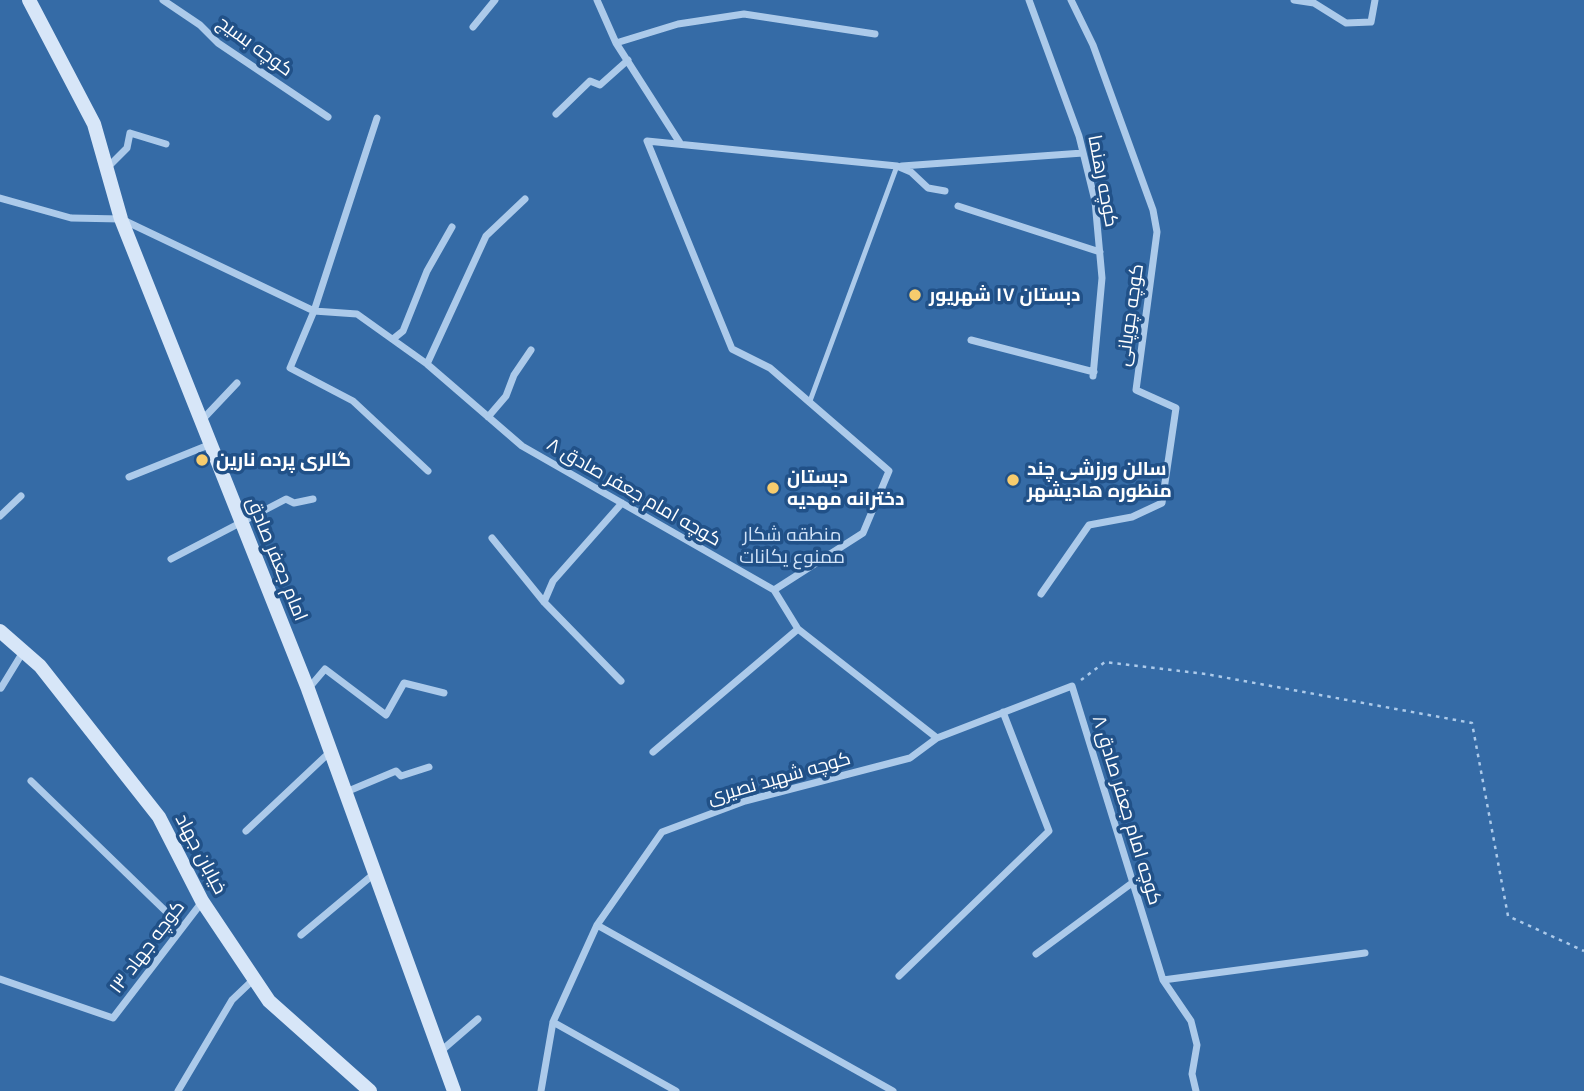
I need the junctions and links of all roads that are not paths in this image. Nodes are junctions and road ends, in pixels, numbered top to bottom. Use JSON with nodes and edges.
{"nodes":[{"id":1,"x":163,"y":0,"type":"edge"},
{"id":2,"x":495,"y":0,"type":"edge"},
{"id":3,"x":597,"y":0,"type":"edge"},
{"id":4,"x":1029,"y":0,"type":"edge"},
{"id":5,"x":1071,"y":0,"type":"edge"},
{"id":6,"x":1294,"y":0,"type":"edge"},
{"id":7,"x":1375,"y":0,"type":"edge"},
{"id":8,"x":33,"y":3,"type":"edge"},
{"id":9,"x":473,"y":27,"type":"dead end"},
{"id":10,"x":875,"y":34,"type":"dead end"},
{"id":11,"x":616,"y":43,"type":"junction"},
{"id":12,"x":628,"y":60,"type":"junction"},
{"id":13,"x":556,"y":114,"type":"dead end"},
{"id":14,"x":328,"y":117,"type":"dead end"},
{"id":15,"x":377,"y":118,"type":"dead end"},
{"id":16,"x":166,"y":144,"type":"dead end"},
{"id":17,"x":680,"y":144,"type":"junction"},
{"id":18,"x":1083,"y":153,"type":"junction"},
{"id":19,"x":897,"y":166,"type":"junction"},
{"id":20,"x":107,"y":169,"type":"junction"},
{"id":21,"x":945,"y":191,"type":"dead end"},
{"id":22,"x":0,"y":198,"type":"edge"},
{"id":23,"x":525,"y":198,"type":"dead end"},
{"id":24,"x":958,"y":206,"type":"dead end"},
{"id":25,"x":121,"y":219,"type":"junction"},
{"id":26,"x":452,"y":227,"type":"dead end"},
{"id":27,"x":1100,"y":252,"type":"junction"},
{"id":28,"x":314,"y":311,"type":"junction"},
{"id":29,"x":393,"y":339,"type":"junction"},
{"id":30,"x":971,"y":340,"type":"dead end"},
{"id":31,"x":531,"y":350,"type":"dead end"},
{"id":32,"x":427,"y":364,"type":"junction"},
{"id":33,"x":237,"y":383,"type":"dead end"},
{"id":34,"x":810,"y":401,"type":"junction"},
{"id":35,"x":488,"y":417,"type":"junction"},
{"id":36,"x":201,"y":420,"type":"junction"},
{"id":37,"x":211,"y":444,"type":"junction"},
{"id":38,"x":428,"y":471,"type":"dead end"},
{"id":39,"x":129,"y":477,"type":"dead end"},
{"id":40,"x":21,"y":496,"type":"dead end"},
{"id":41,"x":313,"y":499,"type":"dead end"},
{"id":42,"x":622,"y":503,"type":"junction"},
{"id":43,"x":0,"y":516,"type":"edge"},
{"id":44,"x":241,"y":520,"type":"junction"},
{"id":45,"x":492,"y":538,"type":"dead end"},
{"id":46,"x":171,"y":559,"type":"dead end"},
{"id":47,"x":774,"y":590,"type":"junction"},
{"id":48,"x":1041,"y":594,"type":"dead end"},
{"id":49,"x":544,"y":602,"type":"junction"},
{"id":50,"x":798,"y":629,"type":"junction"},
{"id":51,"x":0,"y":631,"type":"edge"},
{"id":52,"x":23,"y":652,"type":"junction"},
{"id":53,"x":621,"y":681,"type":"dead end"},
{"id":54,"x":1,"y":688,"type":"edge"},
{"id":55,"x":308,"y":689,"type":"junction"},
{"id":56,"x":444,"y":693,"type":"dead end"},
{"id":57,"x":1003,"y":712,"type":"junction"},
{"id":58,"x":937,"y":738,"type":"junction"},
{"id":59,"x":331,"y":751,"type":"junction"},
{"id":60,"x":653,"y":752,"type":"dead end"},
{"id":61,"x":429,"y":767,"type":"dead end"},
{"id":62,"x":32,"y":781,"type":"dead end"},
{"id":63,"x":346,"y":792,"type":"junction"},
{"id":64,"x":246,"y":831,"type":"dead end"},
{"id":65,"x":375,"y":873,"type":"junction"},
{"id":66,"x":1132,"y":883,"type":"junction"},
{"id":67,"x":202,"y":901,"type":"junction"},
{"id":68,"x":597,"y":925,"type":"junction"},
{"id":69,"x":182,"y":927,"type":"junction"},
{"id":70,"x":301,"y":934,"type":"dead end"},
{"id":71,"x":1365,"y":953,"type":"dead end"},
{"id":72,"x":1036,"y":954,"type":"dead end"},
{"id":73,"x":899,"y":976,"type":"dead end"},
{"id":74,"x":254,"y":978,"type":"junction"},
{"id":75,"x":0,"y":979,"type":"edge"},
{"id":76,"x":1163,"y":980,"type":"junction"},
{"id":77,"x":478,"y":1019,"type":"dead end"},
{"id":78,"x":553,"y":1022,"type":"junction"},
{"id":79,"x":440,"y":1052,"type":"junction"},
{"id":80,"x":367,"y":1090,"type":"edge"},
{"id":81,"x":178,"y":1091,"type":"edge"},
{"id":82,"x":454,"y":1091,"type":"edge"},
{"id":83,"x":541,"y":1091,"type":"edge"},
{"id":84,"x":676,"y":1091,"type":"edge"},
{"id":85,"x":893,"y":1091,"type":"edge"},
{"id":86,"x":1196,"y":1091,"type":"edge"}],
"edges":[{"from":1,"to":14,"type":"street","name":"کوچه بسیج"},
{"from":2,"to":9,"type":"street"},
{"from":3,"to":11,"type":"street"},
{"from":4,"to":18,"type":"street","name":"کوچه رهنما"},
{"from":5,"to":48,"type":"street","name":"کوچه چوپانی"},
{"from":6,"to":7,"type":"street"},
{"from":8,"to":20,"type":"main road","name":"امام جعفر صادق"},
{"from":10,"to":11,"type":"street"},
{"from":11,"to":12,"type":"street"},
{"from":12,"to":13,"type":"street"},
{"from":12,"to":17,"type":"street"},
{"from":15,"to":28,"type":"street"},
{"from":16,"to":20,"type":"street"},
{"from":17,"to":19,"type":"street"},
{"from":17,"to":34,"type":"street"},
{"from":18,"to":19,"type":"street"},
{"from":18,"to":27,"type":"street","name":"کوچه رهنما"},
{"from":19,"to":21,"type":"street"},
{"from":19,"to":34,"type":"lane"},
{"from":20,"to":25,"type":"main road","name":"امام جعفر صادق"},
{"from":22,"to":25,"type":"street"},
{"from":23,"to":32,"type":"street"},
{"from":24,"to":27,"type":"street"},
{"from":25,"to":28,"type":"street","name":"کوچه امام جعفر صادق ۸"},
{"from":25,"to":36,"type":"main road","name":"امام جعفر صادق"},
{"from":26,"to":29,"type":"street"},
{"from":27,"to":30,"type":"street","name":"کوچه رهنما"},
{"from":28,"to":29,"type":"street","name":"کوچه امام جعفر صادق ۸"},
{"from":28,"to":38,"type":"street"},
{"from":29,"to":32,"type":"street","name":"کوچه امام جعفر صادق ۸"},
{"from":31,"to":35,"type":"street"},
{"from":32,"to":35,"type":"street","name":"کوچه امام جعفر صادق ۸"},
{"from":33,"to":36,"type":"street"},
{"from":34,"to":47,"type":"street"},
{"from":35,"to":42,"type":"street","name":"کوچه امام جعفر صادق ۸"},
{"from":36,"to":37,"type":"main road","name":"امام جعفر صادق"},
{"from":37,"to":39,"type":"street"},
{"from":37,"to":44,"type":"main road","name":"امام جعفر صادق"},
{"from":40,"to":43,"type":"street"},
{"from":41,"to":44,"type":"street"},
{"from":42,"to":47,"type":"street","name":"کوچه امام جعفر صادق ۸"},
{"from":42,"to":49,"type":"street"},
{"from":44,"to":46,"type":"street"},
{"from":44,"to":55,"type":"main road","name":"امام جعفر صادق"},
{"from":45,"to":49,"type":"street"},
{"from":47,"to":50,"type":"street","name":"کوچه امام جعفر صادق ۸"},
{"from":49,"to":53,"type":"street"},
{"from":50,"to":58,"type":"street","name":"کوچه امام جعفر صادق ۸"},
{"from":50,"to":60,"type":"street"},
{"from":51,"to":52,"type":"main road","name":"خیابان جهاد"},
{"from":52,"to":54,"type":"street"},
{"from":52,"to":67,"type":"main road","name":"خیابان جهاد"},
{"from":55,"to":56,"type":"street"},
{"from":55,"to":59,"type":"main road","name":"امام جعفر صادق"},
{"from":57,"to":58,"type":"street"},
{"from":57,"to":66,"type":"street","name":"کوچه امام جعفر صادق ۸"},
{"from":57,"to":73,"type":"street"},
{"from":58,"to":68,"type":"street","name":"کوچه شهید نصیری"},
{"from":59,"to":63,"type":"main road","name":"امام جعفر صادق"},
{"from":59,"to":64,"type":"street"},
{"from":61,"to":63,"type":"street"},
{"from":62,"to":69,"type":"street"},
{"from":63,"to":65,"type":"main road","name":"امام جعفر صادق"},
{"from":65,"to":70,"type":"street"},
{"from":65,"to":79,"type":"main road","name":"امام جعفر صادق"},
{"from":66,"to":72,"type":"street"},
{"from":66,"to":76,"type":"street","name":"کوچه امام جعفر صادق ۸"},
{"from":67,"to":69,"type":"street","name":"کوچه جهاد ۱۳"},
{"from":67,"to":74,"type":"main road","name":"خیابان جهاد"},
{"from":68,"to":78,"type":"street","name":"کوچه شهید نصیری"},
{"from":68,"to":85,"type":"street"},
{"from":69,"to":75,"type":"street","name":"کوچه جهاد ۱۳"},
{"from":71,"to":76,"type":"street"},
{"from":74,"to":80,"type":"main road","name":"خیابان جهاد"},
{"from":74,"to":81,"type":"street"},
{"from":76,"to":86,"type":"street","name":"کوچه امام جعفر صادق ۸"},
{"from":77,"to":79,"type":"street"},
{"from":78,"to":83,"type":"street","name":"کوچه شهید نصیری"},
{"from":78,"to":84,"type":"street"},
{"from":79,"to":82,"type":"main road","name":"امام جعفر صادق"}]}
